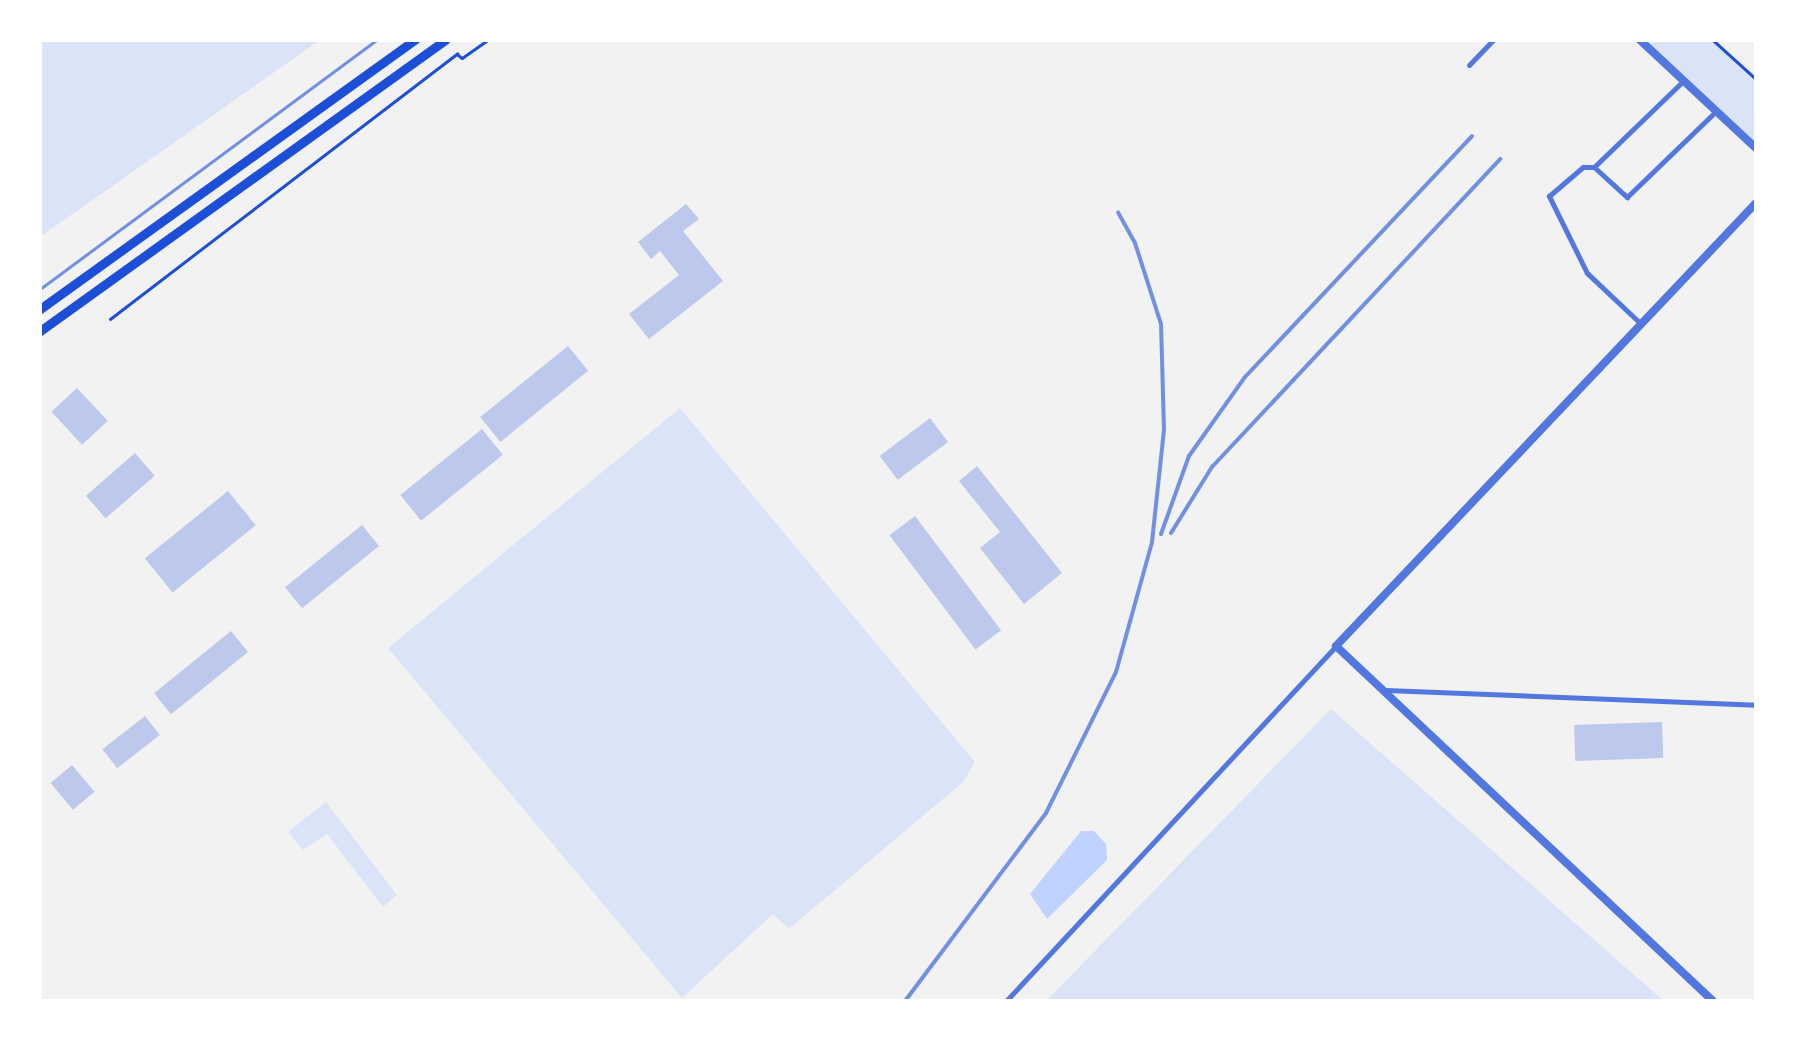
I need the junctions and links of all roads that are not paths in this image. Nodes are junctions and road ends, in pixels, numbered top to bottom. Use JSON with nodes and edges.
{"nodes":[{"id":1,"x":415,"y":40,"type":"edge"},
{"id":2,"x":445,"y":40,"type":"edge"},
{"id":3,"x":1493,"y":40,"type":"edge"},
{"id":4,"x":1648,"y":42,"type":"edge"},
{"id":5,"x":1470,"y":65,"type":"dead end"},
{"id":6,"x":1683,"y":81,"type":"junction"},
{"id":7,"x":1715,"y":112,"type":"junction"},
{"id":8,"x":1756,"y":148,"type":"edge"},
{"id":9,"x":1594,"y":167,"type":"junction"},
{"id":10,"x":1756,"y":203,"type":"edge"},
{"id":11,"x":40,"y":310,"type":"edge"},
{"id":12,"x":1640,"y":323,"type":"junction"},
{"id":13,"x":40,"y":331,"type":"edge"},
{"id":14,"x":1336,"y":646,"type":"junction"},
{"id":15,"x":1383,"y":690,"type":"junction"},
{"id":16,"x":1756,"y":705,"type":"edge"},
{"id":17,"x":1006,"y":1001,"type":"edge"},
{"id":18,"x":1713,"y":1001,"type":"edge"}],
"edges":[{"from":1,"to":11,"type":"main road"},
{"from":2,"to":13,"type":"main road"},
{"from":3,"to":5,"type":"street"},
{"from":4,"to":6,"type":"street"},
{"from":6,"to":7,"type":"street"},
{"from":6,"to":9,"type":"street"},
{"from":7,"to":8,"type":"street"},
{"from":7,"to":9,"type":"street"},
{"from":9,"to":12,"type":"street"},
{"from":10,"to":12,"type":"street"},
{"from":12,"to":14,"type":"street"},
{"from":14,"to":15,"type":"street"},
{"from":14,"to":17,"type":"street"},
{"from":15,"to":16,"type":"street"},
{"from":15,"to":18,"type":"street"}]}
